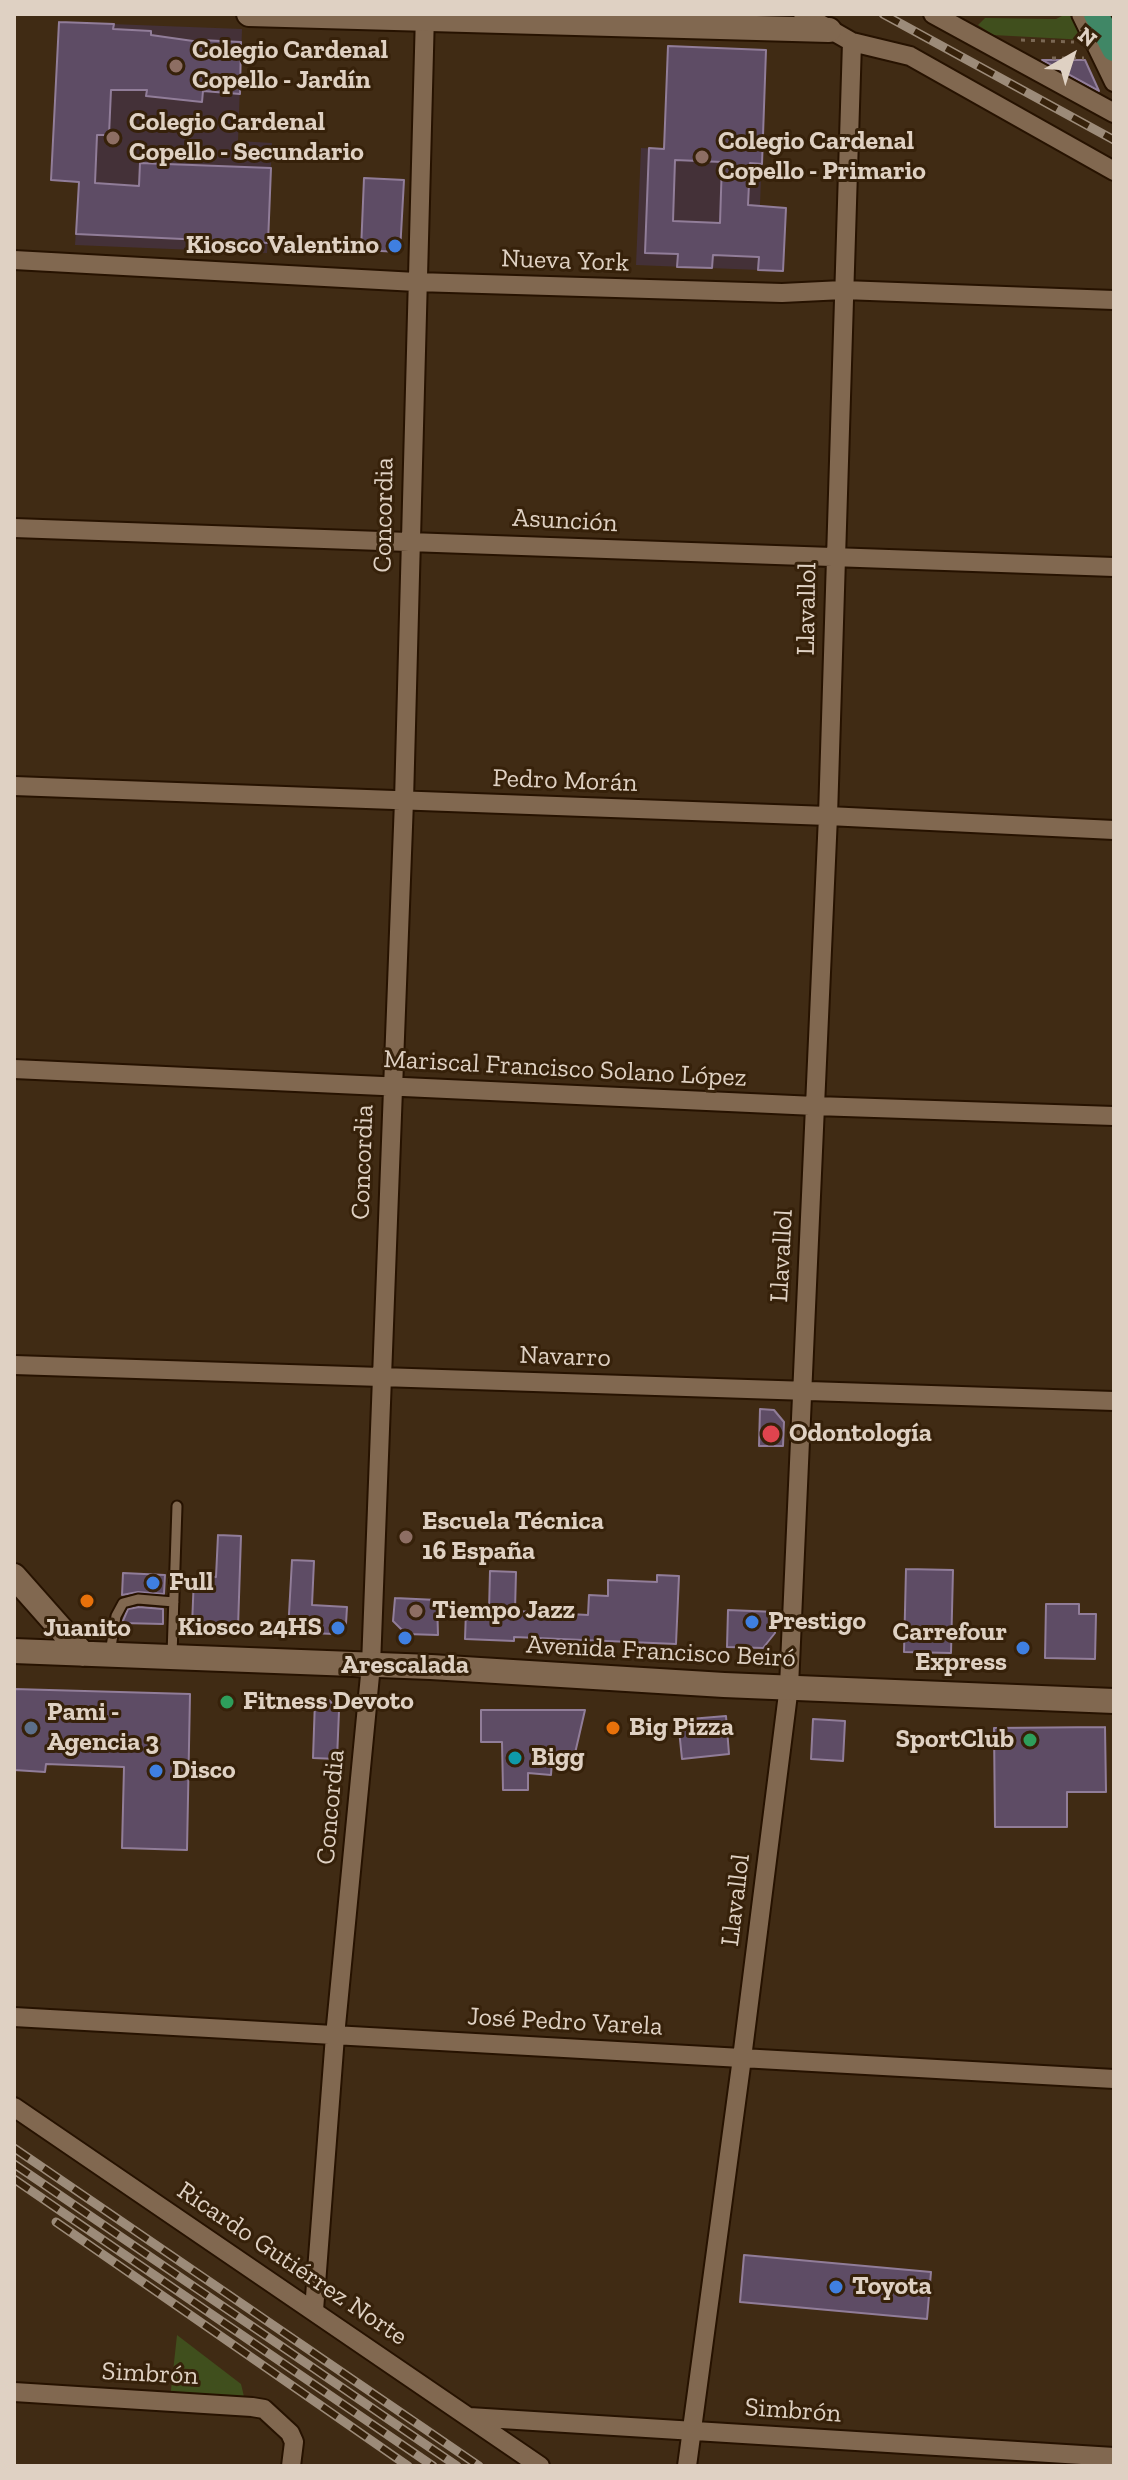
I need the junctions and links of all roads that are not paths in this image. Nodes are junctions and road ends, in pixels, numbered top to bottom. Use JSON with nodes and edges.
{"nodes":[{"id":1,"x":249,"y":14,"type":"edge"},
{"id":2,"x":803,"y":14,"type":"edge"},
{"id":3,"x":933,"y":14,"type":"edge"},
{"id":4,"x":1081,"y":14,"type":"edge"},
{"id":5,"x":1096,"y":14,"type":"edge"},
{"id":6,"x":425,"y":17,"type":"edge"},
{"id":7,"x":829,"y":30,"type":"junction"},
{"id":8,"x":852,"y":42,"type":"junction"},
{"id":9,"x":1098,"y":50,"type":"edge"},
{"id":10,"x":1114,"y":82,"type":"edge"},
{"id":11,"x":1114,"y":113,"type":"edge"},
{"id":12,"x":1114,"y":171,"type":"edge"},
{"id":13,"x":14,"y":260,"type":"edge"},
{"id":14,"x":416,"y":282,"type":"junction"},
{"id":15,"x":843,"y":290,"type":"junction"},
{"id":16,"x":1114,"y":300,"type":"edge"},
{"id":17,"x":14,"y":528,"type":"edge"},
{"id":18,"x":410,"y":540,"type":"junction"},
{"id":19,"x":834,"y":559,"type":"junction"},
{"id":20,"x":1114,"y":567,"type":"edge"},
{"id":21,"x":14,"y":786,"type":"edge"},
{"id":22,"x":404,"y":801,"type":"junction"},
{"id":23,"x":828,"y":816,"type":"junction"},
{"id":24,"x":1114,"y":830,"type":"edge"},
{"id":25,"x":14,"y":1069,"type":"edge"},
{"id":26,"x":391,"y":1087,"type":"junction"},
{"id":27,"x":815,"y":1106,"type":"junction"},
{"id":28,"x":1114,"y":1116,"type":"edge"},
{"id":29,"x":14,"y":1365,"type":"edge"},
{"id":30,"x":382,"y":1378,"type":"junction"},
{"id":31,"x":802,"y":1389,"type":"junction"},
{"id":32,"x":1114,"y":1401,"type":"edge"},
{"id":33,"x":177,"y":1506,"type":"dead end"},
{"id":34,"x":14,"y":1576,"type":"edge"},
{"id":35,"x":174,"y":1602,"type":"junction"},
{"id":36,"x":14,"y":1651,"type":"edge"},
{"id":37,"x":83,"y":1654,"type":"junction"},
{"id":38,"x":109,"y":1655,"type":"junction"},
{"id":39,"x":172,"y":1657,"type":"junction"},
{"id":40,"x":371,"y":1665,"type":"junction"},
{"id":41,"x":789,"y":1686,"type":"junction"},
{"id":42,"x":1114,"y":1701,"type":"edge"},
{"id":43,"x":14,"y":2017,"type":"edge"},
{"id":44,"x":335,"y":2036,"type":"junction"},
{"id":45,"x":742,"y":2058,"type":"junction"},
{"id":46,"x":1114,"y":2079,"type":"edge"},
{"id":47,"x":14,"y":2107,"type":"edge"},
{"id":48,"x":314,"y":2310,"type":"junction"},
{"id":49,"x":14,"y":2392,"type":"edge"},
{"id":50,"x":469,"y":2417,"type":"junction"},
{"id":51,"x":691,"y":2430,"type":"junction"},
{"id":52,"x":1114,"y":2457,"type":"edge"},
{"id":53,"x":291,"y":2466,"type":"edge"},
{"id":54,"x":540,"y":2466,"type":"edge"},
{"id":55,"x":687,"y":2466,"type":"edge"}],
"edges":[{"from":1,"to":6,"type":"main road"},
{"from":2,"to":7,"type":"street"},
{"from":3,"to":11,"type":"street"},
{"from":4,"to":9,"type":"street"},
{"from":5,"to":9,"type":"main road"},
{"from":6,"to":7,"type":"main road"},
{"from":6,"to":14,"type":"street","name":"Concordia"},
{"from":7,"to":8,"type":"street"},
{"from":8,"to":12,"type":"street"},
{"from":8,"to":15,"type":"street","name":"Llavallol"},
{"from":9,"to":10,"type":"street"},
{"from":13,"to":14,"type":"street","name":"Nueva York"},
{"from":14,"to":15,"type":"street","name":"Nueva York"},
{"from":14,"to":18,"type":"street","name":"Concordia"},
{"from":15,"to":16,"type":"street","name":"Nueva York"},
{"from":15,"to":19,"type":"street","name":"Llavallol"},
{"from":17,"to":18,"type":"street","name":"Asunción"},
{"from":18,"to":19,"type":"street","name":"Asunción"},
{"from":18,"to":22,"type":"street","name":"Concordia"},
{"from":19,"to":20,"type":"street","name":"Asunción"},
{"from":19,"to":23,"type":"street","name":"Llavallol"},
{"from":21,"to":22,"type":"street","name":"Pedro Morán"},
{"from":22,"to":23,"type":"street","name":"Pedro Morán"},
{"from":22,"to":26,"type":"street","name":"Concordia"},
{"from":23,"to":24,"type":"street","name":"Pedro Morán"},
{"from":23,"to":27,"type":"street","name":"Llavallol"},
{"from":25,"to":26,"type":"street","name":"Mariscal Francisco Solano López"},
{"from":26,"to":27,"type":"street","name":"Mariscal Francisco Solano López"},
{"from":26,"to":30,"type":"street","name":"Concordia"},
{"from":27,"to":28,"type":"street","name":"Mariscal Francisco Solano López"},
{"from":27,"to":31,"type":"street","name":"Llavallol"},
{"from":29,"to":30,"type":"street","name":"Navarro"},
{"from":30,"to":31,"type":"street","name":"Navarro"},
{"from":30,"to":40,"type":"street","name":"Concordia"},
{"from":31,"to":32,"type":"street","name":"Navarro"},
{"from":31,"to":41,"type":"street","name":"Llavallol"},
{"from":33,"to":35,"type":"lane"},
{"from":34,"to":37,"type":"main road"},
{"from":35,"to":38,"type":"lane"},
{"from":35,"to":39,"type":"lane"},
{"from":36,"to":37,"type":"main road","name":"Avenida Francisco Beiró"},
{"from":37,"to":38,"type":"main road","name":"Avenida Francisco Beiró"},
{"from":38,"to":39,"type":"main road","name":"Avenida Francisco Beiró"},
{"from":39,"to":40,"type":"main road","name":"Avenida Francisco Beiró"},
{"from":40,"to":41,"type":"main road","name":"Avenida Francisco Beiró"},
{"from":40,"to":44,"type":"street","name":"Concordia"},
{"from":41,"to":42,"type":"main road","name":"Avenida Francisco Beiró"},
{"from":41,"to":45,"type":"street","name":"Llavallol"},
{"from":43,"to":44,"type":"street","name":"José Pedro Varela"},
{"from":44,"to":45,"type":"street","name":"José Pedro Varela"},
{"from":44,"to":48,"type":"street","name":"Concordia"},
{"from":45,"to":46,"type":"street","name":"José Pedro Varela"},
{"from":45,"to":51,"type":"street","name":"Llavallol"},
{"from":47,"to":48,"type":"street","name":"Ricardo Gutiérrez Norte"},
{"from":48,"to":50,"type":"street","name":"Ricardo Gutiérrez Norte"},
{"from":49,"to":53,"type":"street","name":"Simbrón"},
{"from":50,"to":51,"type":"street","name":"Simbrón"},
{"from":50,"to":54,"type":"street","name":"Ricardo Gutiérrez Norte"},
{"from":51,"to":52,"type":"street","name":"Simbrón"},
{"from":51,"to":55,"type":"street","name":"Llavallol"}]}
